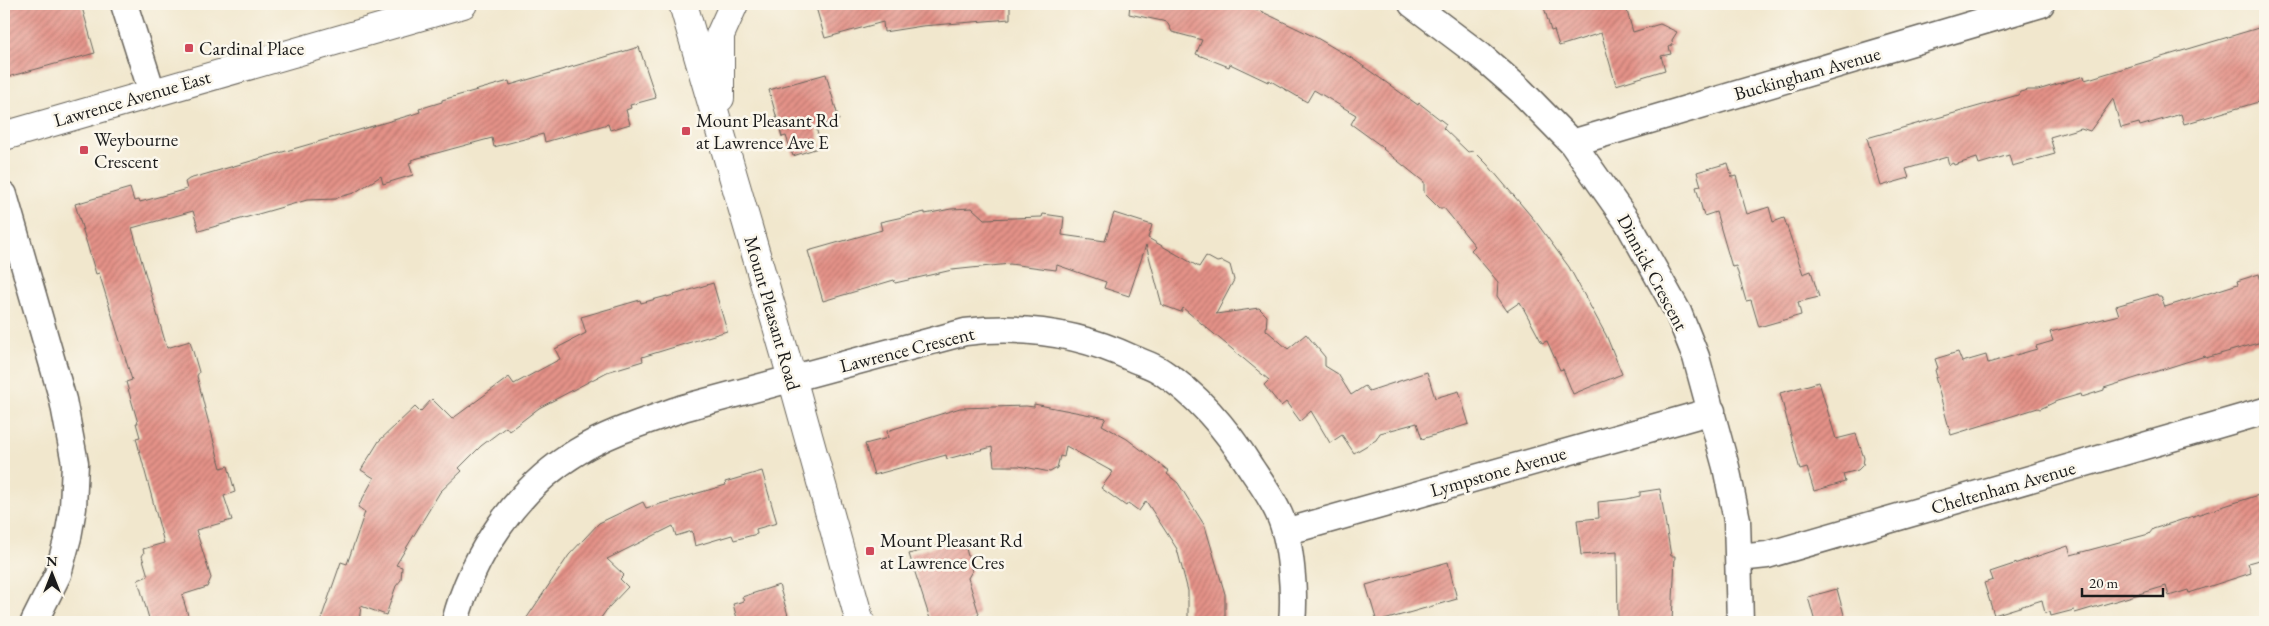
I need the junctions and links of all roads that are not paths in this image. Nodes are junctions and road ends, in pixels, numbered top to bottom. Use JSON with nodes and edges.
{"nodes":[{"id":1,"x":124,"y":4,"type":"edge"},
{"id":2,"x":463,"y":4,"type":"edge"},
{"id":3,"x":682,"y":4,"type":"edge"},
{"id":4,"x":734,"y":4,"type":"edge"},
{"id":5,"x":1412,"y":4,"type":"edge"},
{"id":6,"x":2041,"y":4,"type":"edge"},
{"id":7,"x":152,"y":92,"type":"junction"},
{"id":8,"x":719,"y":127,"type":"junction"},
{"id":9,"x":4,"y":136,"type":"edge"},
{"id":10,"x":1572,"y":142,"type":"junction"},
{"id":11,"x":4,"y":195,"type":"edge"},
{"id":12,"x":792,"y":378,"type":"junction"},
{"id":13,"x":1712,"y":411,"type":"junction"},
{"id":14,"x":2265,"y":411,"type":"edge"},
{"id":15,"x":1285,"y":532,"type":"junction"},
{"id":16,"x":1739,"y":558,"type":"junction"},
{"id":17,"x":34,"y":622,"type":"edge"},
{"id":18,"x":455,"y":622,"type":"edge"},
{"id":19,"x":860,"y":622,"type":"edge"},
{"id":20,"x":1292,"y":622,"type":"edge"},
{"id":21,"x":1740,"y":622,"type":"edge"}],
"edges":[{"from":1,"to":7,"type":"street"},
{"from":2,"to":7,"type":"main road","name":"Lawrence Avenue East"},
{"from":3,"to":8,"type":"main road","name":"Mount Pleasant Road"},
{"from":4,"to":8,"type":"main road"},
{"from":5,"to":10,"type":"street","name":"Dinnick Crescent"},
{"from":6,"to":10,"type":"street","name":"Buckingham Avenue"},
{"from":7,"to":9,"type":"main road","name":"Lawrence Avenue East"},
{"from":8,"to":12,"type":"main road","name":"Mount Pleasant Road"},
{"from":10,"to":13,"type":"street","name":"Dinnick Crescent"},
{"from":11,"to":17,"type":"street"},
{"from":12,"to":15,"type":"street","name":"Lawrence Crescent"},
{"from":12,"to":18,"type":"street","name":"Lawrence Crescent"},
{"from":12,"to":19,"type":"main road","name":"Mount Pleasant Road"},
{"from":13,"to":15,"type":"street","name":"Lympstone Avenue"},
{"from":13,"to":16,"type":"street","name":"Dinnick Crescent"},
{"from":14,"to":16,"type":"street","name":"Cheltenham Avenue"},
{"from":15,"to":20,"type":"street","name":"Lawrence Crescent"},
{"from":16,"to":21,"type":"street","name":"Dinnick Crescent"}]}
